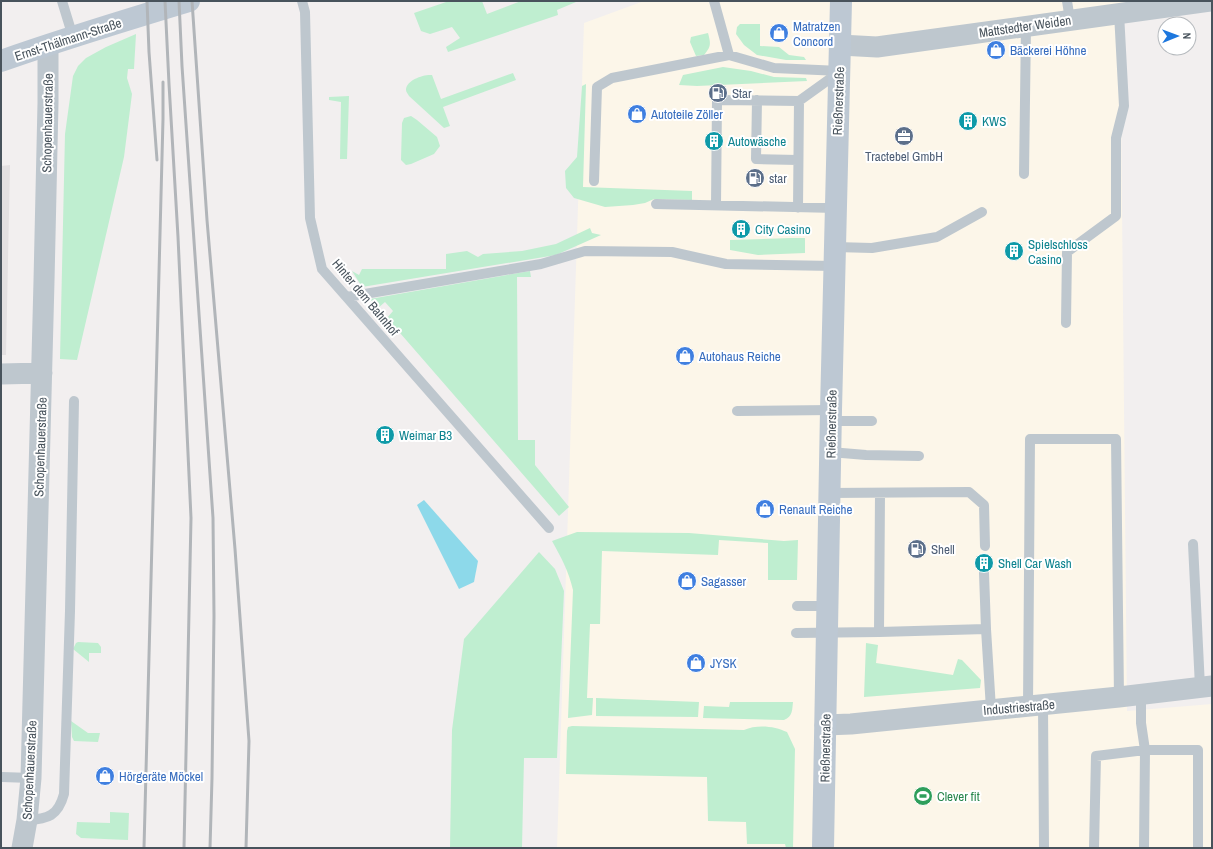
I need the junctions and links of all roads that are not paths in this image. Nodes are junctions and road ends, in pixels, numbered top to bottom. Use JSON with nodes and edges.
{"nodes":[{"id":1,"x":62,"y":1,"type":"edge"},
{"id":2,"x":189,"y":1,"type":"edge"},
{"id":3,"x":302,"y":1,"type":"edge"},
{"id":4,"x":714,"y":1,"type":"edge"},
{"id":5,"x":841,"y":1,"type":"edge"},
{"id":6,"x":1210,"y":1,"type":"edge"},
{"id":7,"x":1069,"y":10,"type":"edge"},
{"id":8,"x":1119,"y":13,"type":"junction"},
{"id":9,"x":1026,"y":26,"type":"junction"},
{"id":10,"x":73,"y":37,"type":"junction"},
{"id":11,"x":48,"y":45,"type":"junction"},
{"id":12,"x":840,"y":45,"type":"junction"},
{"id":13,"x":729,"y":55,"type":"junction"},
{"id":14,"x":1,"y":61,"type":"edge"},
{"id":15,"x":840,"y":71,"type":"junction"},
{"id":16,"x":757,"y":100,"type":"junction"},
{"id":17,"x":800,"y":101,"type":"junction"},
{"id":18,"x":798,"y":160,"type":"junction"},
{"id":19,"x":1024,"y":174,"type":"dead end"},
{"id":20,"x":594,"y":181,"type":"dead end"},
{"id":21,"x":656,"y":204,"type":"dead end"},
{"id":22,"x":716,"y":205,"type":"junction"},
{"id":23,"x":798,"y":208,"type":"junction"},
{"id":24,"x":836,"y":208,"type":"junction"},
{"id":25,"x":982,"y":212,"type":"dead end"},
{"id":26,"x":834,"y":256,"type":"junction"},
{"id":27,"x":347,"y":297,"type":"junction"},
{"id":28,"x":1066,"y":323,"type":"dead end"},
{"id":29,"x":42,"y":373,"type":"junction"},
{"id":30,"x":1,"y":374,"type":"edge"},
{"id":31,"x":74,"y":401,"type":"dead end"},
{"id":32,"x":736,"y":411,"type":"dead end"},
{"id":33,"x":831,"y":415,"type":"junction"},
{"id":34,"x":872,"y":421,"type":"dead end"},
{"id":35,"x":830,"y":452,"type":"junction"},
{"id":36,"x":919,"y":456,"type":"dead end"},
{"id":37,"x":829,"y":493,"type":"junction"},
{"id":38,"x":880,"y":494,"type":"junction"},
{"id":39,"x":549,"y":528,"type":"dead end"},
{"id":40,"x":1193,"y":544,"type":"dead end"},
{"id":41,"x":985,"y":546,"type":"dead end"},
{"id":42,"x":984,"y":573,"type":"dead end"},
{"id":43,"x":797,"y":606,"type":"dead end"},
{"id":44,"x":827,"y":606,"type":"junction"},
{"id":45,"x":986,"y":629,"type":"junction"},
{"id":46,"x":879,"y":632,"type":"junction"},
{"id":47,"x":796,"y":633,"type":"dead end"},
{"id":48,"x":827,"y":633,"type":"junction"},
{"id":49,"x":1206,"y":686,"type":"edge"},
{"id":50,"x":1141,"y":694,"type":"junction"},
{"id":51,"x":1119,"y":697,"type":"junction"},
{"id":52,"x":1035,"y":705,"type":"junction"},
{"id":53,"x":991,"y":709,"type":"junction"},
{"id":54,"x":825,"y":725,"type":"junction"},
{"id":55,"x":1145,"y":750,"type":"junction"},
{"id":56,"x":2,"y":777,"type":"edge"},
{"id":57,"x":31,"y":778,"type":"junction"},
{"id":58,"x":28,"y":820,"type":"junction"},
{"id":59,"x":22,"y":848,"type":"edge"},
{"id":60,"x":823,"y":848,"type":"edge"},
{"id":61,"x":1044,"y":848,"type":"edge"},
{"id":62,"x":1094,"y":848,"type":"edge"},
{"id":63,"x":1144,"y":848,"type":"edge"},
{"id":64,"x":1198,"y":848,"type":"edge"}],
"edges":[{"from":1,"to":10,"type":"lane"},
{"from":2,"to":10,"type":"street","name":"Ernst-Thälmann-Straße"},
{"from":3,"to":27,"type":"lane","name":"Hinter dem Bahnhof"},
{"from":4,"to":13,"type":"lane"},
{"from":5,"to":12,"type":"street","name":"Rießnerstraße"},
{"from":6,"to":8,"type":"street","name":"Mattstedter Weiden"},
{"from":7,"to":8,"type":"street","name":"Mattstedter Weiden"},
{"from":7,"to":9,"type":"street","name":"Mattstedter Weiden"},
{"from":8,"to":28,"type":"lane"},
{"from":9,"to":12,"type":"street","name":"Mattstedter Weiden"},
{"from":9,"to":19,"type":"lane"},
{"from":10,"to":11,"type":"street","name":"Ernst-Thälmann-Straße"},
{"from":11,"to":14,"type":"street","name":"Ernst-Thälmann-Straße"},
{"from":11,"to":29,"type":"street","name":"Schopenhauerstraße"},
{"from":12,"to":15,"type":"street","name":"Rießnerstraße"},
{"from":13,"to":15,"type":"lane"},
{"from":13,"to":20,"type":"lane"},
{"from":15,"to":17,"type":"lane"},
{"from":15,"to":24,"type":"street","name":"Rießnerstraße"},
{"from":16,"to":17,"type":"lane"},
{"from":16,"to":18,"type":"lane"},
{"from":16,"to":22,"type":"lane"},
{"from":17,"to":18,"type":"lane"},
{"from":18,"to":23,"type":"lane"},
{"from":21,"to":22,"type":"lane"},
{"from":22,"to":23,"type":"lane"},
{"from":23,"to":24,"type":"lane"},
{"from":24,"to":26,"type":"street","name":"Rießnerstraße"},
{"from":25,"to":26,"type":"lane"},
{"from":26,"to":27,"type":"lane"},
{"from":26,"to":33,"type":"street","name":"Rießnerstraße"},
{"from":27,"to":39,"type":"lane","name":"Hinter dem Bahnhof"},
{"from":29,"to":30,"type":"street"},
{"from":29,"to":57,"type":"street","name":"Schopenhauerstraße"},
{"from":31,"to":58,"type":"lane"},
{"from":32,"to":33,"type":"lane"},
{"from":33,"to":34,"type":"lane"},
{"from":33,"to":35,"type":"street","name":"Rießnerstraße"},
{"from":35,"to":36,"type":"lane"},
{"from":35,"to":37,"type":"street","name":"Rießnerstraße"},
{"from":37,"to":38,"type":"lane"},
{"from":37,"to":44,"type":"street","name":"Rießnerstraße"},
{"from":38,"to":41,"type":"lane"},
{"from":38,"to":46,"type":"lane"},
{"from":40,"to":49,"type":"lane"},
{"from":42,"to":45,"type":"lane"},
{"from":43,"to":44,"type":"lane"},
{"from":44,"to":48,"type":"street","name":"Rießnerstraße"},
{"from":45,"to":46,"type":"lane"},
{"from":45,"to":53,"type":"lane"},
{"from":46,"to":48,"type":"lane"},
{"from":47,"to":48,"type":"lane"},
{"from":48,"to":54,"type":"street","name":"Rießnerstraße"},
{"from":49,"to":50,"type":"street","name":"Industriestraße"},
{"from":50,"to":51,"type":"street","name":"Industriestraße"},
{"from":50,"to":55,"type":"lane"},
{"from":51,"to":52,"type":"street","name":"Industriestraße"},
{"from":51,"to":52,"type":"lane"},
{"from":52,"to":53,"type":"street","name":"Industriestraße"},
{"from":52,"to":61,"type":"lane"},
{"from":53,"to":54,"type":"street","name":"Industriestraße"},
{"from":54,"to":60,"type":"street","name":"Rießnerstraße"},
{"from":55,"to":62,"type":"lane"},
{"from":55,"to":63,"type":"lane"},
{"from":55,"to":64,"type":"lane"},
{"from":56,"to":57,"type":"lane"},
{"from":57,"to":58,"type":"street","name":"Schopenhauerstraße"},
{"from":58,"to":59,"type":"street","name":"Schopenhauerstraße"}]}
